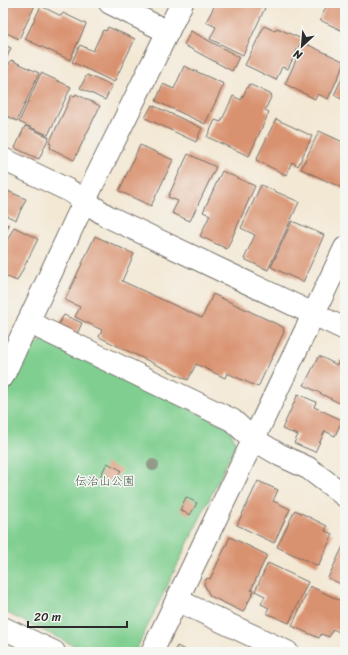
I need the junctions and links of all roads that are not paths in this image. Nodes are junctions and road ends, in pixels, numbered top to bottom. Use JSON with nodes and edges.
{"nodes":[{"id":1,"x":110,"y":3,"type":"edge"},
{"id":2,"x":182,"y":3,"type":"edge"},
{"id":3,"x":168,"y":32,"type":"junction"},
{"id":4,"x":3,"y":159,"type":"edge"},
{"id":5,"x":84,"y":202,"type":"junction"},
{"id":6,"x":345,"y":248,"type":"edge"},
{"id":7,"x":314,"y":314,"type":"junction"},
{"id":8,"x":28,"y":322,"type":"junction"},
{"id":9,"x":345,"y":329,"type":"edge"},
{"id":10,"x":3,"y":376,"type":"edge"},
{"id":11,"x":253,"y":439,"type":"junction"},
{"id":12,"x":345,"y":496,"type":"edge"},
{"id":13,"x":177,"y":600,"type":"junction"},
{"id":14,"x":3,"y":628,"type":"edge"},
{"id":15,"x":54,"y":652,"type":"edge"},
{"id":16,"x":152,"y":652,"type":"edge"},
{"id":17,"x":287,"y":652,"type":"edge"}],
"edges":[{"from":1,"to":3,"type":"street"},
{"from":2,"to":3,"type":"street"},
{"from":3,"to":5,"type":"street"},
{"from":4,"to":5,"type":"street"},
{"from":5,"to":7,"type":"street"},
{"from":5,"to":8,"type":"street"},
{"from":6,"to":7,"type":"street"},
{"from":7,"to":9,"type":"street"},
{"from":7,"to":11,"type":"street"},
{"from":8,"to":10,"type":"street"},
{"from":8,"to":11,"type":"street"},
{"from":11,"to":12,"type":"street"},
{"from":11,"to":13,"type":"street"},
{"from":13,"to":16,"type":"street"},
{"from":13,"to":17,"type":"street"},
{"from":14,"to":15,"type":"street"}]}
